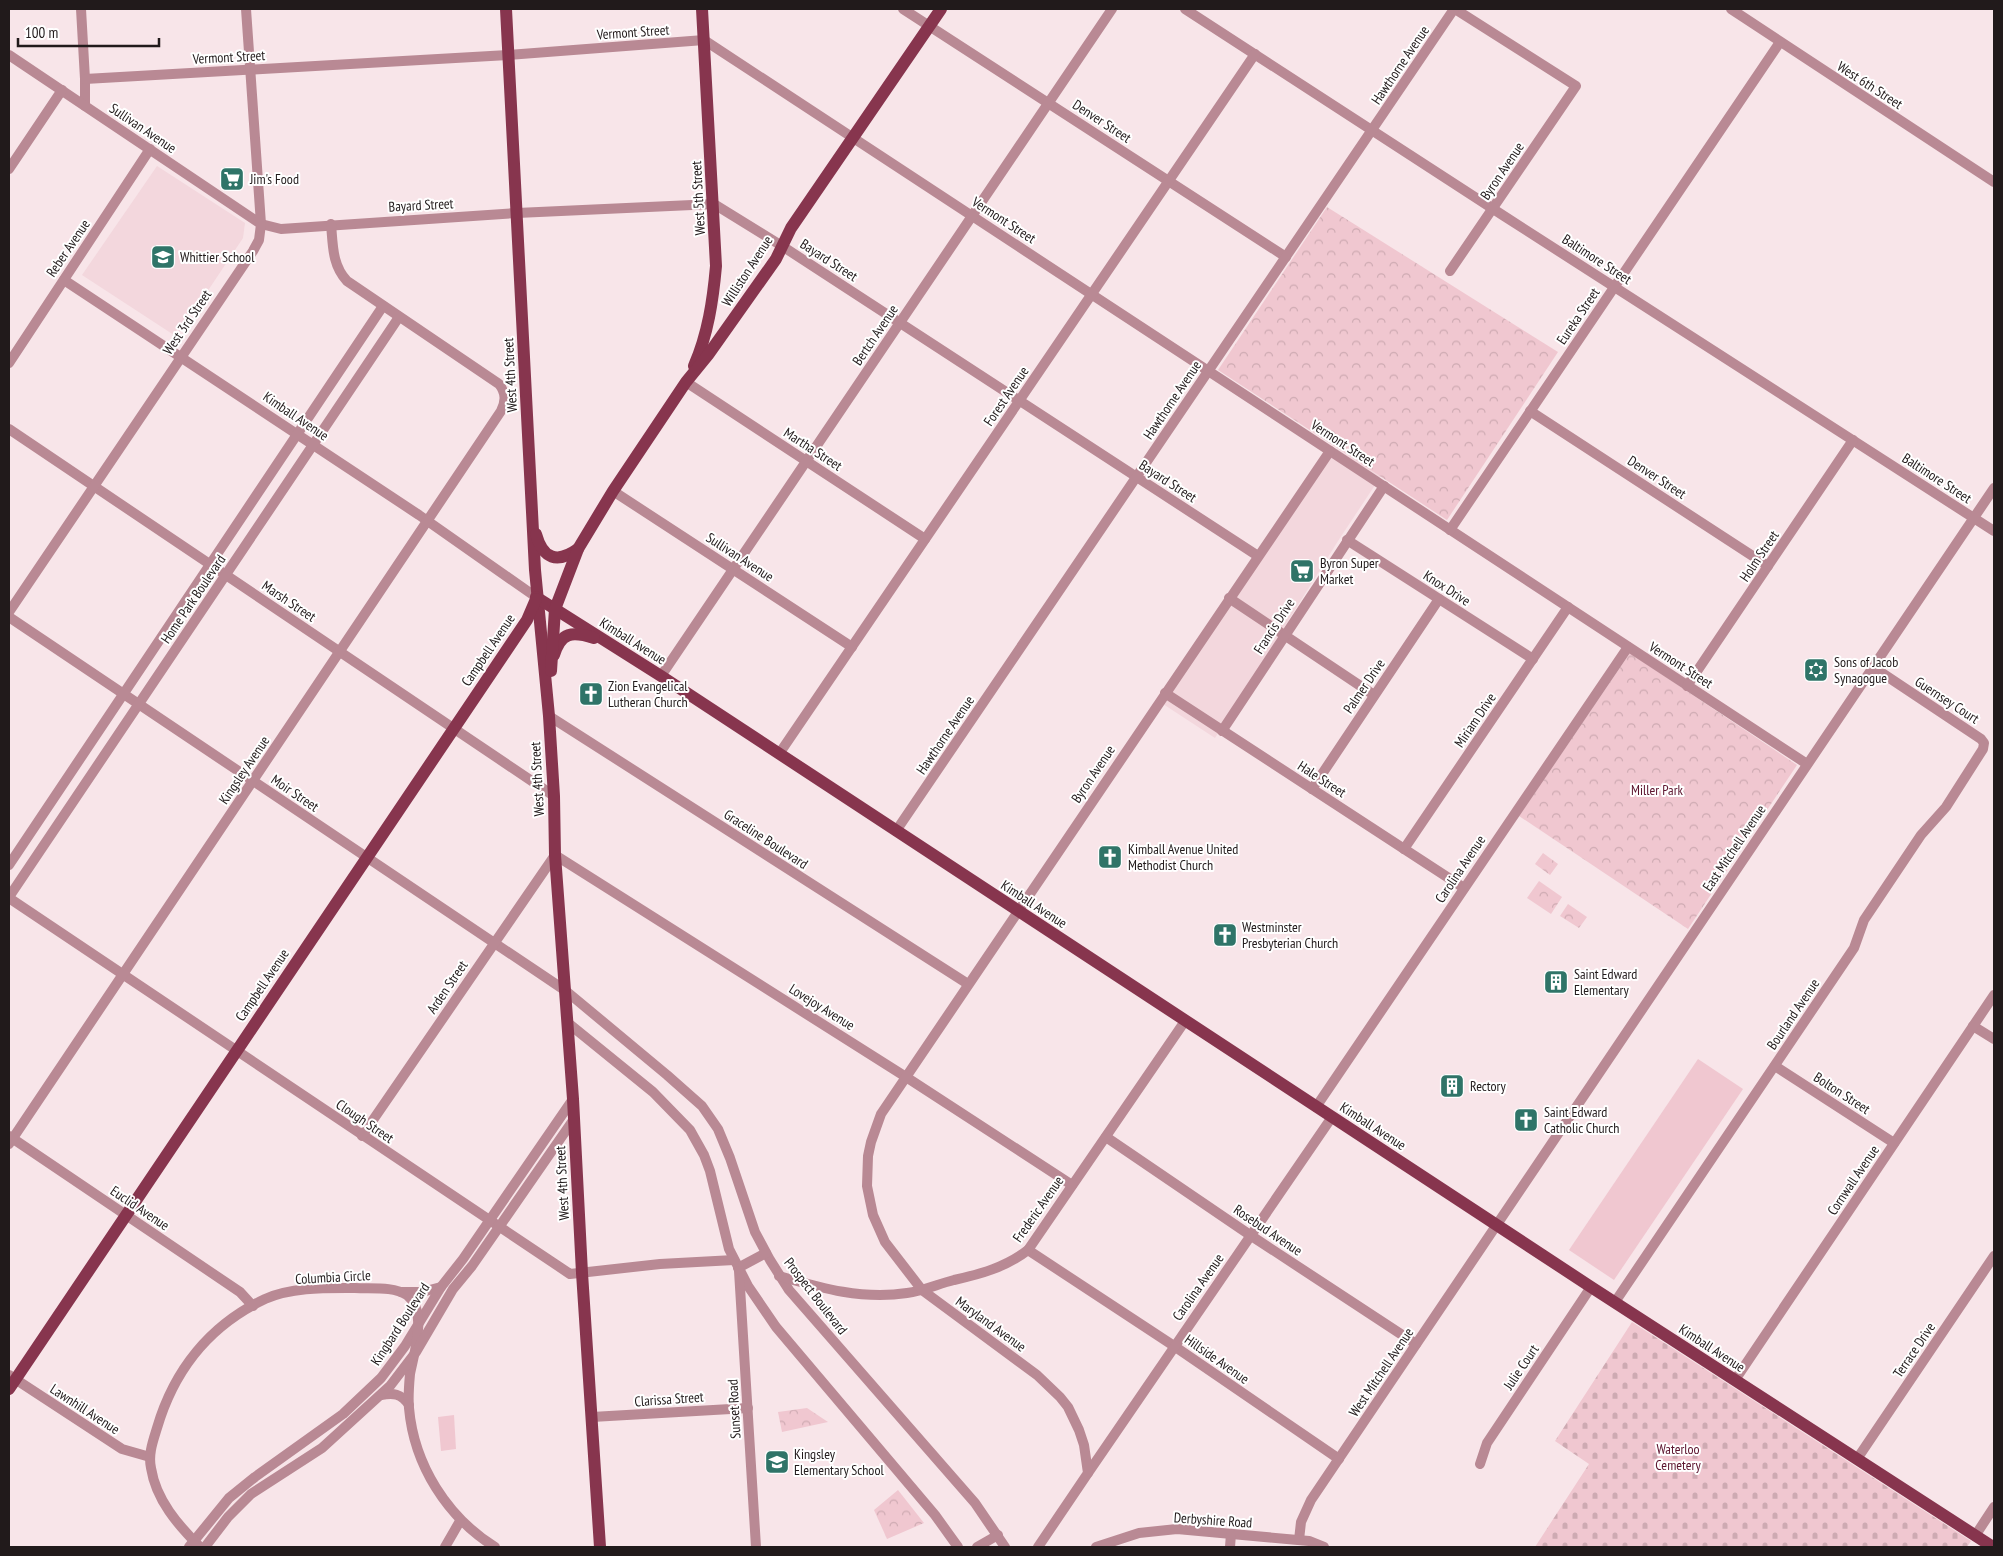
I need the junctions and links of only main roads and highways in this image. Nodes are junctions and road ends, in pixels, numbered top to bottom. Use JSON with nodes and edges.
{"nodes":[{"id":1,"x":506,"y":9,"type":"edge"},
{"id":2,"x":702,"y":9,"type":"edge"},
{"id":3,"x":940,"y":9,"type":"edge"},
{"id":4,"x":686,"y":382,"type":"junction"},
{"id":5,"x":532,"y":519,"type":"junction"},
{"id":6,"x":578,"y":549,"type":"junction"},
{"id":7,"x":536,"y":597,"type":"junction"},
{"id":8,"x":555,"y":609,"type":"junction"},
{"id":9,"x":609,"y":643,"type":"junction"},
{"id":10,"x":551,"y":665,"type":"junction"},
{"id":11,"x":549,"y":716,"type":"junction"},
{"id":12,"x":11,"y":1381,"type":"edge"},
{"id":13,"x":600,"y":1547,"type":"edge"},
{"id":14,"x":1993,"y":1547,"type":"edge"}],
"edges":[{"from":1,"to":5,"type":"main road","name":"West 4th Street"},
{"from":2,"to":4,"type":"main road","name":"West 5th Street"},
{"from":3,"to":4,"type":"main road","name":"Williston Avenue"},
{"from":4,"to":6,"type":"main road","name":"Williston Avenue"},
{"from":5,"to":6,"type":"main road"},
{"from":5,"to":7,"type":"main road","name":"West 4th Street"},
{"from":6,"to":8,"type":"main road","name":"Williston Avenue"},
{"from":7,"to":8,"type":"main road","name":"Kimball Avenue"},
{"from":7,"to":11,"type":"main road","name":"West 4th Street"},
{"from":7,"to":12,"type":"main road","name":"Campbell Avenue"},
{"from":8,"to":9,"type":"main road","name":"Kimball Avenue"},
{"from":8,"to":10,"type":"main road","name":"Williston Avenue"},
{"from":9,"to":10,"type":"main road"},
{"from":9,"to":14,"type":"main road","name":"Kimball Avenue"},
{"from":10,"to":11,"type":"main road","name":"Williston Avenue"},
{"from":11,"to":13,"type":"main road","name":"West 4th Street"}]}
